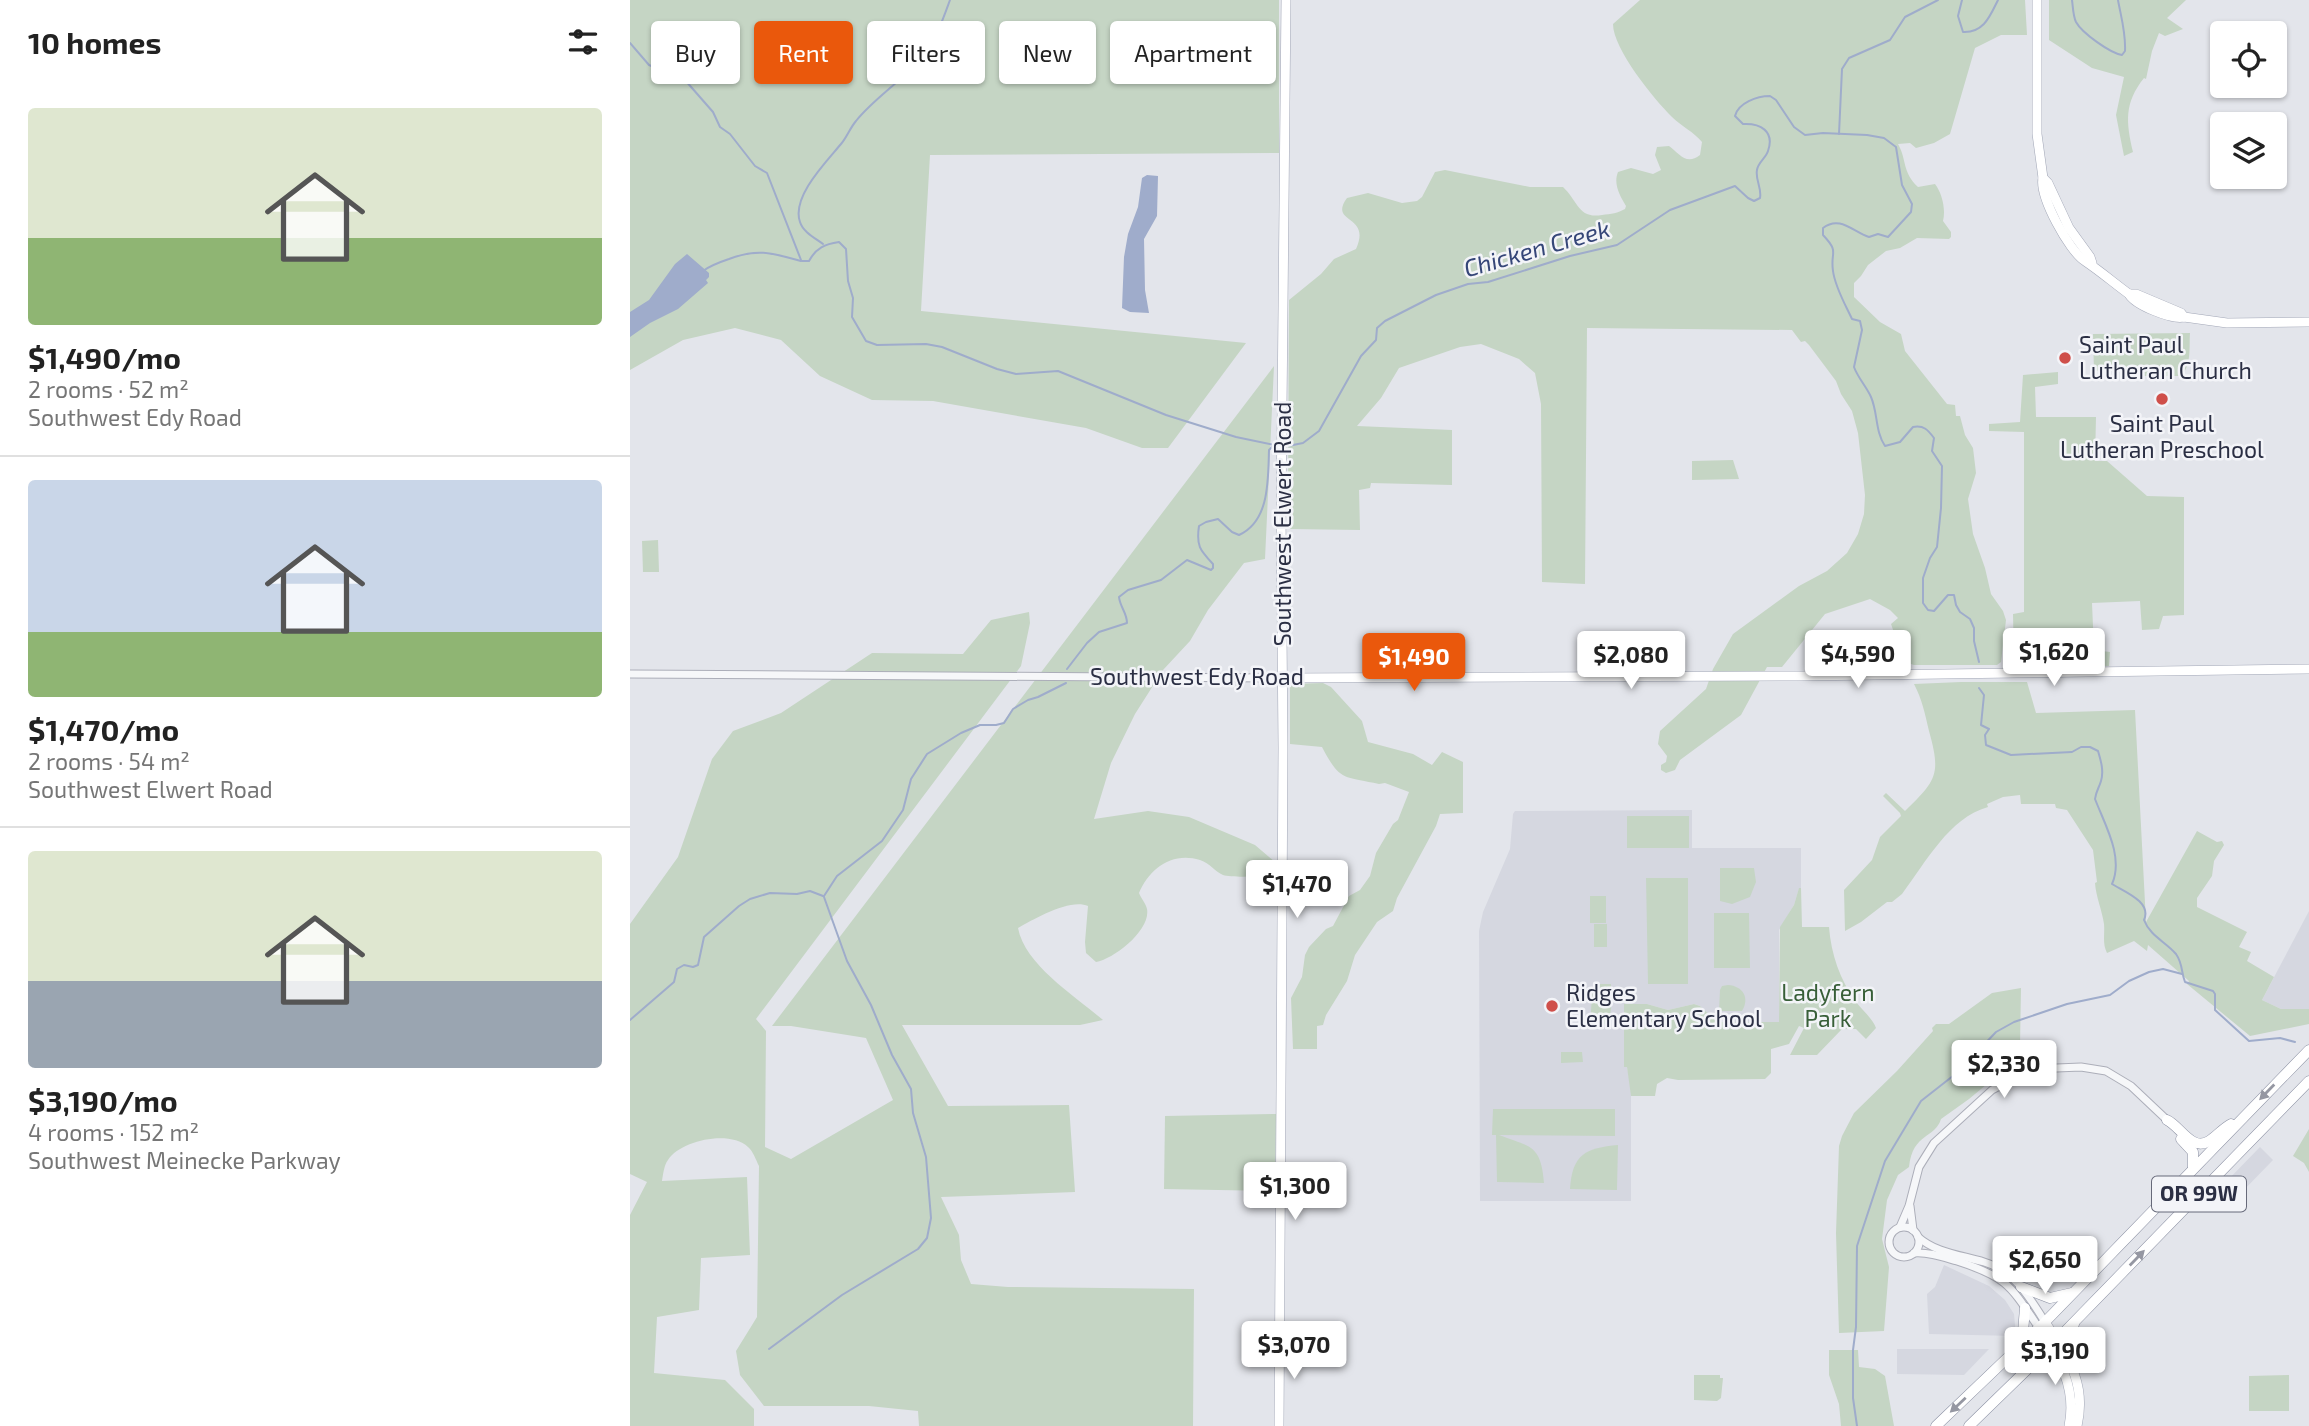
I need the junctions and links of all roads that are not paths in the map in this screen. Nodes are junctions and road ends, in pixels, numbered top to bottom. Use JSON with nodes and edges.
{"nodes":[{"id":1,"x":1286,"y":0,"type":"edge"},
{"id":2,"x":2037,"y":3,"type":"edge"},
{"id":3,"x":2309,"y":322,"type":"edge"},
{"id":4,"x":2309,"y":669,"type":"edge"},
{"id":5,"x":630,"y":674,"type":"edge"},
{"id":6,"x":1282,"y":678,"type":"junction"},
{"id":7,"x":2309,"y":1050,"type":"edge"},
{"id":8,"x":2309,"y":1081,"type":"edge"},
{"id":9,"x":2166,"y":1120,"type":"junction"},
{"id":10,"x":2239,"y":1120,"type":"junction"},
{"id":11,"x":2193,"y":1168,"type":"junction"},
{"id":12,"x":1909,"y":1206,"type":"junction"},
{"id":13,"x":1900,"y":1227,"type":"junction"},
{"id":14,"x":1913,"y":1230,"type":"junction"},
{"id":15,"x":1918,"y":1237,"type":"junction"},
{"id":16,"x":1914,"y":1253,"type":"junction"},
{"id":17,"x":2021,"y":1287,"type":"junction"},
{"id":18,"x":2072,"y":1293,"type":"junction"},
{"id":19,"x":2025,"y":1308,"type":"junction"},
{"id":20,"x":2076,"y":1321,"type":"junction"},
{"id":21,"x":2042,"y":1325,"type":"junction"},
{"id":22,"x":2054,"y":1343,"type":"junction"},
{"id":23,"x":2022,"y":1345,"type":"junction"},
{"id":24,"x":2032,"y":1365,"type":"junction"},
{"id":25,"x":2068,"y":1367,"type":"junction"},
{"id":26,"x":1279,"y":1426,"type":"edge"},
{"id":27,"x":1936,"y":1426,"type":"edge"},
{"id":28,"x":1969,"y":1426,"type":"edge"},
{"id":29,"x":2069,"y":1426,"type":"edge"},
{"id":30,"x":2077,"y":1426,"type":"edge"}],
"edges":[{"from":1,"to":6,"type":"main road","name":"Southwest Elwert Road"},
{"from":2,"to":3,"type":"main road"},
{"from":4,"to":6,"type":"main road","name":"Southwest Edy Road"},
{"from":5,"to":6,"type":"street","name":"Southwest Edy Road"},
{"from":6,"to":26,"type":"main road","name":"Southwest Elwert Road"},
{"from":7,"to":10,"type":"highway","number":"OR 99W","one_way":true},
{"from":20,"to":8,"type":"highway","number":"OR 99W","one_way":true},
{"from":9,"to":10,"type":"highway"},
{"from":9,"to":11,"type":"highway"},
{"from":9,"to":12,"type":"street"},
{"from":10,"to":11,"type":"highway","number":"OR 99W"},
{"from":11,"to":18,"type":"highway","number":"OR 99W"},
{"from":12,"to":13,"type":"street"},
{"from":12,"to":14,"type":"street"},
{"from":13,"to":14,"type":"street"},
{"from":13,"to":16,"type":"street"},
{"from":14,"to":15,"type":"street"},
{"from":15,"to":16,"type":"street"},
{"from":15,"to":17,"type":"street"},
{"from":16,"to":19,"type":"street"},
{"from":17,"to":18,"type":"highway"},
{"from":17,"to":21,"type":"street"},
{"from":18,"to":21,"type":"highway","number":"OR 99W"},
{"from":19,"to":21,"type":"street"},
{"from":19,"to":23,"type":"highway"},
{"from":20,"to":22,"type":"highway","number":"OR 99W"},
{"from":20,"to":25,"type":"highway"},
{"from":21,"to":22,"type":"main road"},
{"from":21,"to":23,"type":"highway","number":"OR 99W"},
{"from":22,"to":24,"type":"highway","number":"OR 99W"},
{"from":22,"to":25,"type":"main road"},
{"from":23,"to":27,"type":"highway","number":"OR 99W","one_way":true},
{"from":24,"to":25,"type":"highway"},
{"from":24,"to":28,"type":"highway","number":"OR 99W"},
{"from":25,"to":29,"type":"main road"},
{"from":25,"to":30,"type":"main road"}]}
